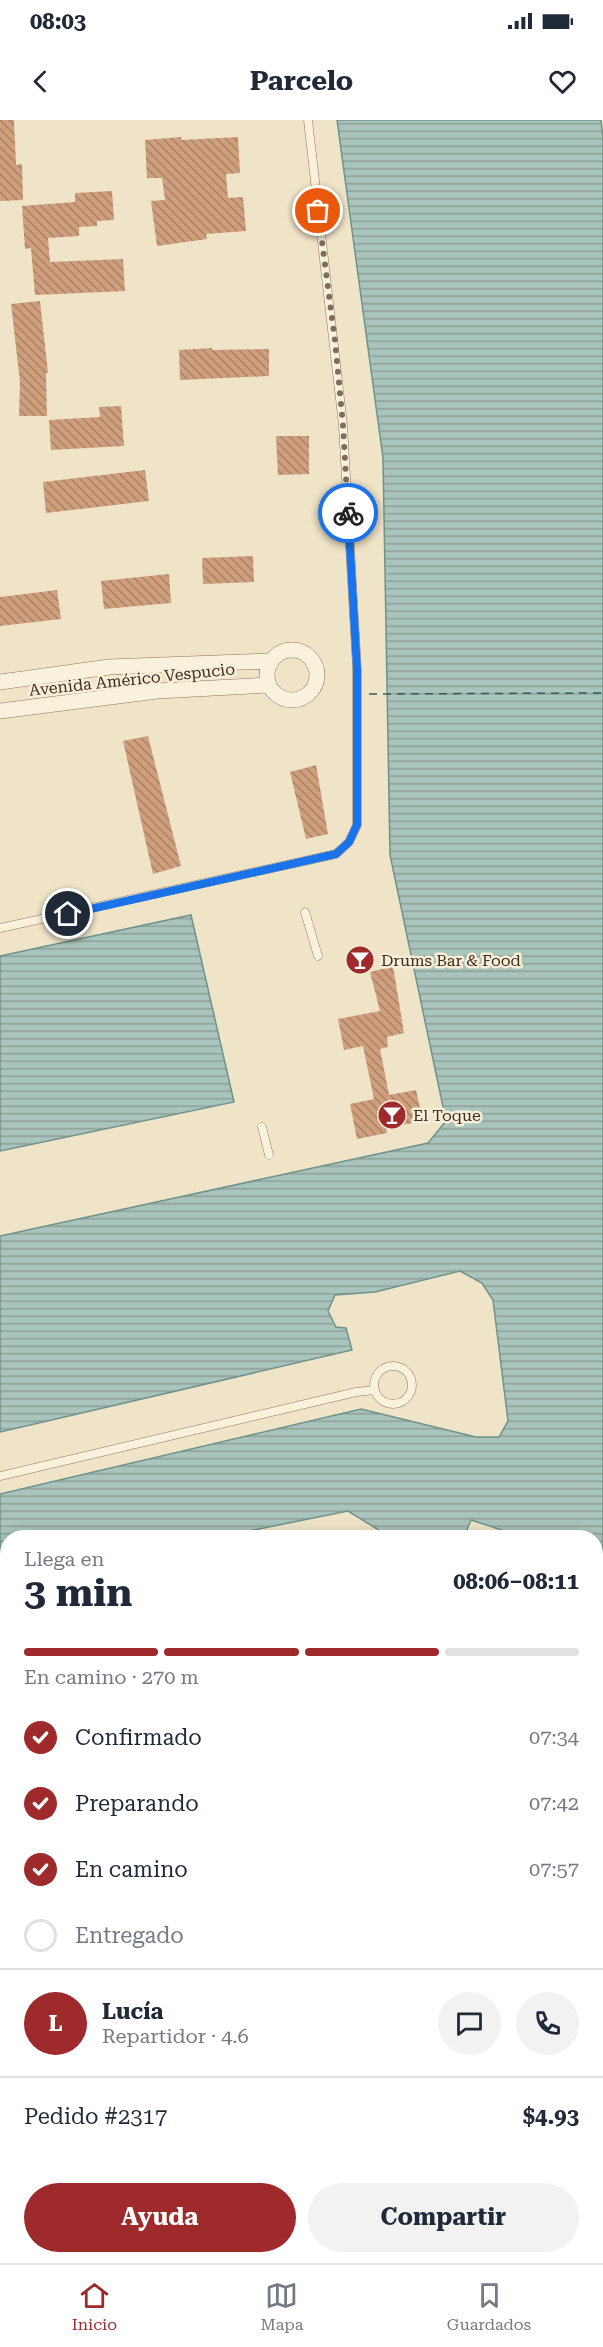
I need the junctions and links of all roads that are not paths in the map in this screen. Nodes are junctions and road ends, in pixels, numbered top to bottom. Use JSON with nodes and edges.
{"nodes":[{"id":1,"x":308,"y":120,"type":"edge"},
{"id":2,"x":271,"y":661,"type":"junction"},
{"id":3,"x":0,"y":682,"type":"edge"},
{"id":4,"x":268,"y":685,"type":"junction"},
{"id":5,"x":0,"y":711,"type":"edge"},
{"id":6,"x":305,"y":912,"type":"dead end"},
{"id":7,"x":0,"y":928,"type":"edge"},
{"id":8,"x":318,"y":956,"type":"dead end"},
{"id":9,"x":262,"y":1127,"type":"dead end"},
{"id":10,"x":270,"y":1155,"type":"dead end"},
{"id":11,"x":375,"y":1390,"type":"junction"},
{"id":12,"x":0,"y":1476,"type":"edge"}],
"edges":[{"from":1,"to":7,"type":"lane"},
{"from":2,"to":3,"type":"street","name":"Avenida Américo Vespucio"},
{"from":2,"to":4,"type":"street"},
{"from":2,"to":4,"type":"street"},
{"from":4,"to":5,"type":"street","name":"Avenida Américo Vespucio"},
{"from":6,"to":8,"type":"lane"},
{"from":9,"to":10,"type":"lane"},
{"from":11,"to":11,"type":"lane"},
{"from":11,"to":12,"type":"lane"}]}
